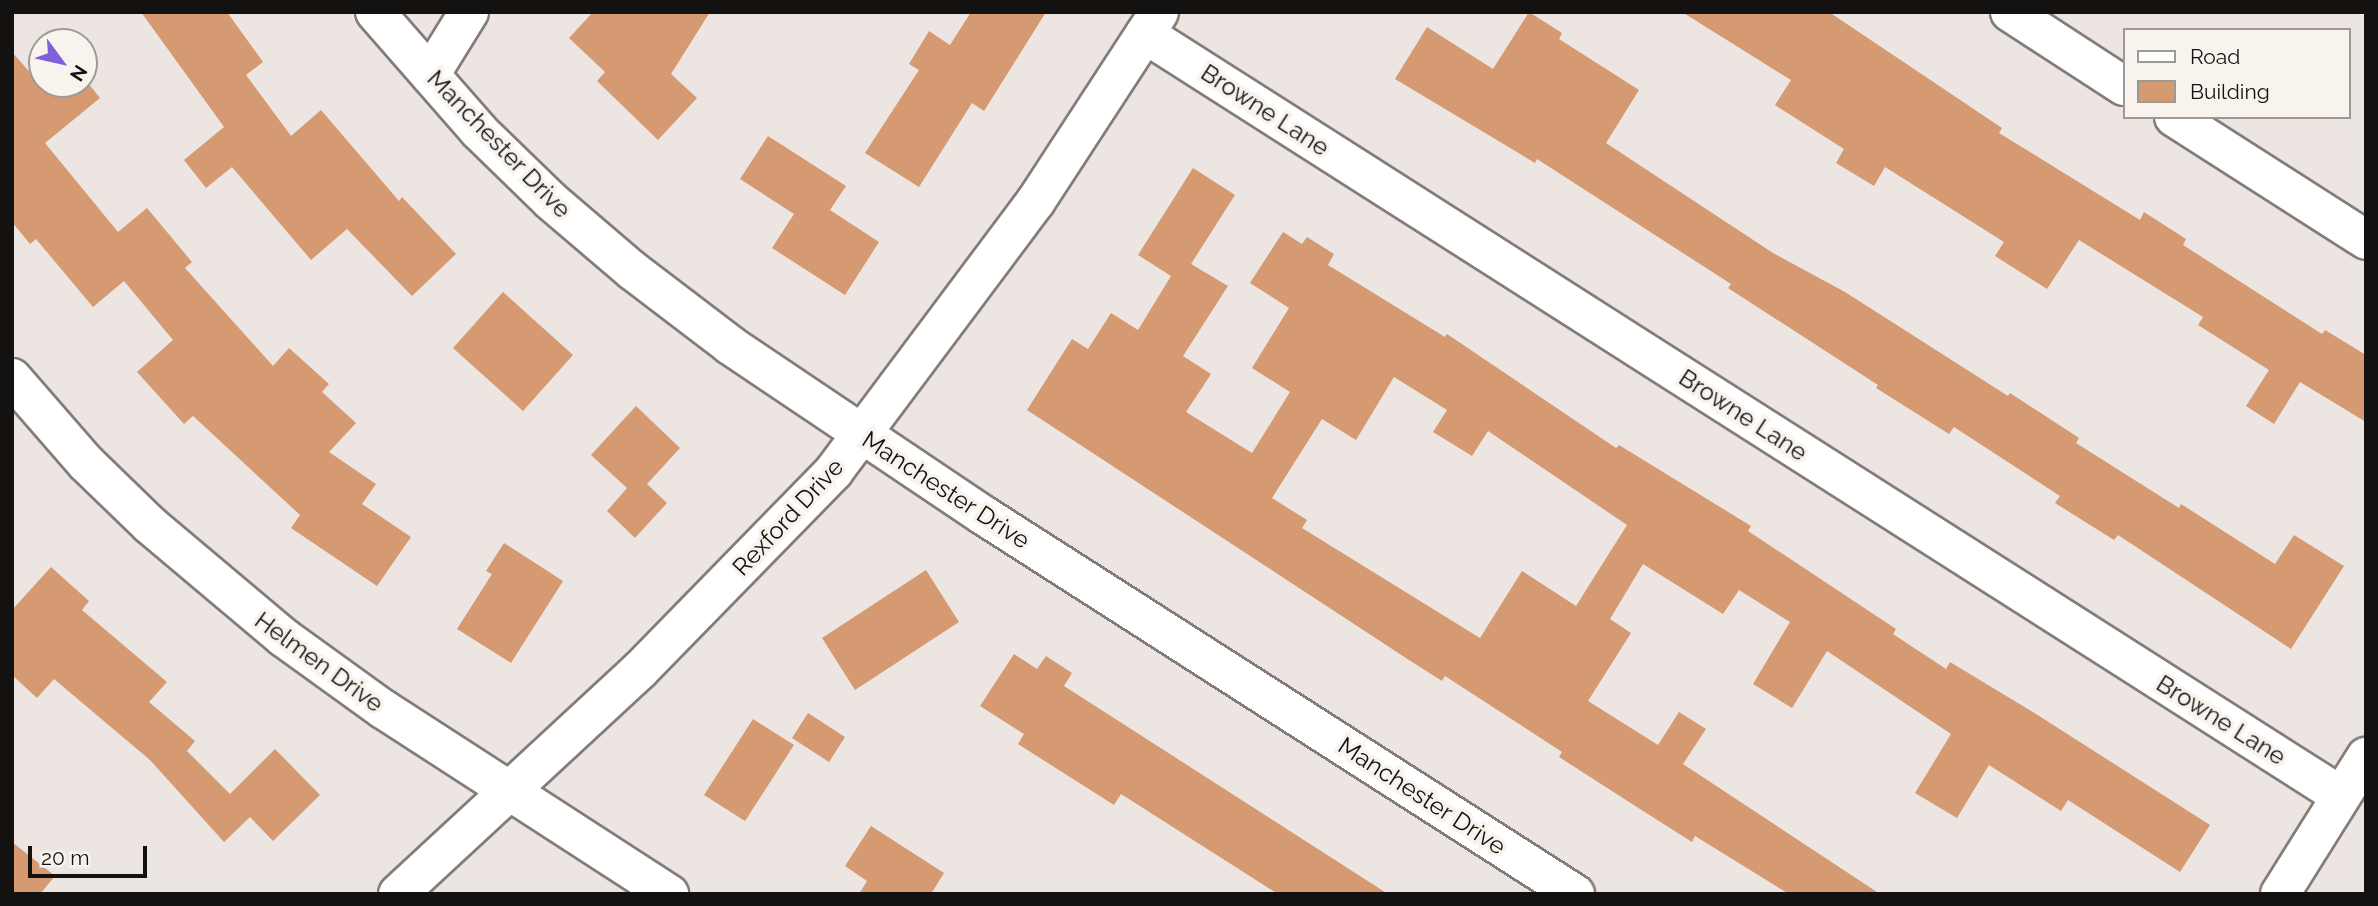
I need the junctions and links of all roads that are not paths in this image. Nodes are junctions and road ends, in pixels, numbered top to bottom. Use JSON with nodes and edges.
{"nodes":[{"id":1,"x":374,"y":12,"type":"edge"},
{"id":2,"x":469,"y":12,"type":"edge"},
{"id":3,"x":2010,"y":12,"type":"edge"},
{"id":4,"x":1152,"y":23,"type":"edge"},
{"id":5,"x":430,"y":75,"type":"junction"},
{"id":6,"x":2122,"y":85,"type":"edge"},
{"id":7,"x":2177,"y":119,"type":"edge"},
{"id":8,"x":2366,"y":240,"type":"edge"},
{"id":9,"x":12,"y":378,"type":"edge"},
{"id":10,"x":863,"y":435,"type":"junction"},
{"id":11,"x":2366,"y":757,"type":"edge"},
{"id":12,"x":510,"y":791,"type":"junction"},
{"id":13,"x":2341,"y":796,"type":"junction"},
{"id":14,"x":398,"y":894,"type":"edge"},
{"id":15,"x":669,"y":894,"type":"edge"},
{"id":16,"x":1575,"y":894,"type":"edge"},
{"id":17,"x":2280,"y":894,"type":"edge"}],
"edges":[{"from":1,"to":5,"type":"street","name":"Manchester Drive"},
{"from":2,"to":5,"type":"street"},
{"from":3,"to":6,"type":"street"},
{"from":4,"to":10,"type":"street","name":"Rexford Drive"},
{"from":4,"to":13,"type":"street","name":"Browne Lane"},
{"from":5,"to":10,"type":"street","name":"Manchester Drive"},
{"from":7,"to":8,"type":"street"},
{"from":9,"to":12,"type":"street","name":"Helmen Drive"},
{"from":10,"to":12,"type":"street","name":"Rexford Drive"},
{"from":10,"to":16,"type":"street","name":"Manchester Drive"},
{"from":11,"to":13,"type":"street"},
{"from":12,"to":14,"type":"street","name":"Rexford Drive"},
{"from":12,"to":15,"type":"street","name":"Helmen Drive"},
{"from":13,"to":17,"type":"street"}]}
